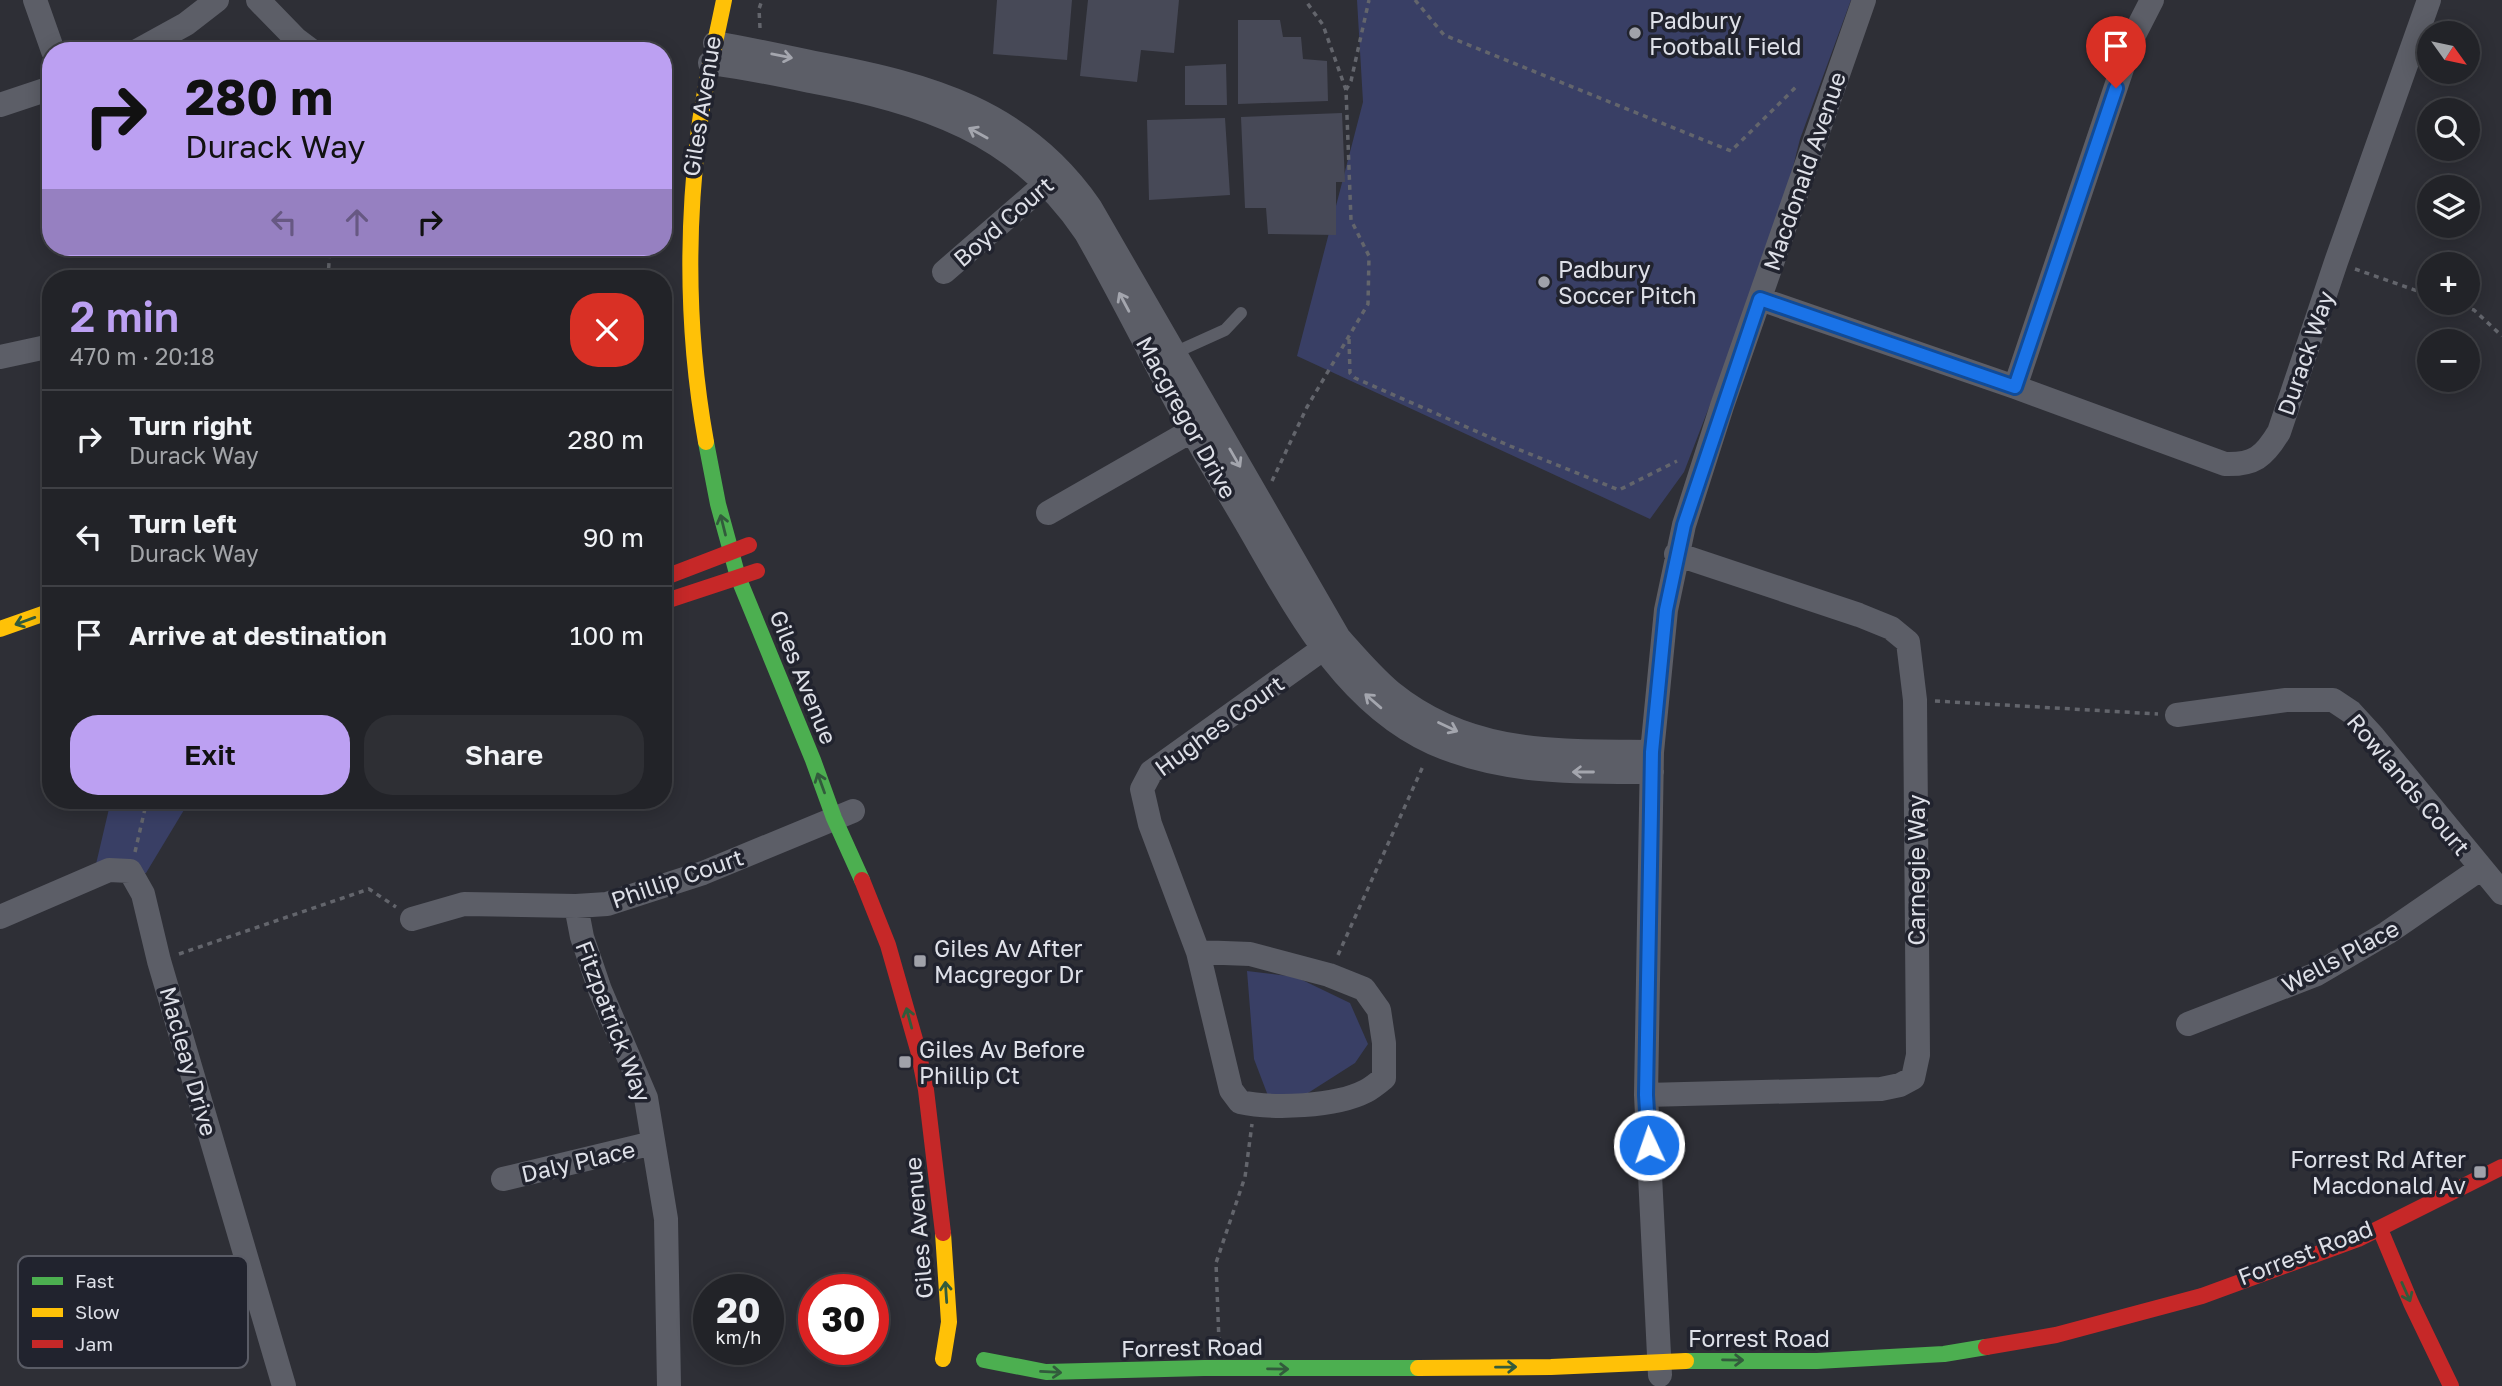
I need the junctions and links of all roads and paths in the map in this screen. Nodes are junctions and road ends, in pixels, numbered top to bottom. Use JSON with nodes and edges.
{"nodes":[{"id":1,"x":34,"y":0,"type":"edge"},
{"id":2,"x":217,"y":0,"type":"edge"},
{"id":3,"x":258,"y":0,"type":"edge"},
{"id":4,"x":724,"y":0,"type":"edge"},
{"id":5,"x":762,"y":0,"type":"edge"},
{"id":6,"x":1305,"y":0,"type":"edge"},
{"id":7,"x":1370,"y":0,"type":"edge"},
{"id":8,"x":1415,"y":0,"type":"edge"},
{"id":9,"x":1864,"y":0,"type":"edge"},
{"id":10,"x":2152,"y":0,"type":"edge"},
{"id":11,"x":2429,"y":0,"type":"edge"},
{"id":12,"x":761,"y":25,"type":"dead end"},
{"id":13,"x":50,"y":42,"type":"edge"},
{"id":14,"x":153,"y":42,"type":"edge"},
{"id":15,"x":300,"y":42,"type":"edge"},
{"id":16,"x":724,"y":55,"type":"junction"},
{"id":17,"x":1796,"y":88,"type":"dead end"},
{"id":18,"x":1346,"y":90,"type":"junction"},
{"id":19,"x":42,"y":91,"type":"edge"},
{"id":20,"x":0,"y":105,"type":"edge"},
{"id":21,"x":1054,"y":177,"type":"junction"},
{"id":22,"x":2336,"y":262,"type":"junction"},
{"id":23,"x":944,"y":272,"type":"dead end"},
{"id":24,"x":2417,"y":291,"type":"edge"},
{"id":25,"x":1760,"y":299,"type":"junction"},
{"id":26,"x":1241,"y":313,"type":"dead end"},
{"id":27,"x":2479,"y":315,"type":"edge"},
{"id":28,"x":2502,"y":336,"type":"edge"},
{"id":29,"x":1349,"y":337,"type":"junction"},
{"id":30,"x":42,"y":348,"type":"edge"},
{"id":31,"x":1174,"y":353,"type":"junction"},
{"id":32,"x":0,"y":357,"type":"edge"},
{"id":33,"x":2015,"y":387,"type":"junction"},
{"id":34,"x":1202,"y":424,"type":"junction"},
{"id":35,"x":1676,"y":461,"type":"dead end"},
{"id":36,"x":1254,"y":491,"type":"junction"},
{"id":37,"x":1048,"y":513,"type":"dead end"},
{"id":38,"x":730,"y":551,"type":"junction"},
{"id":39,"x":1676,"y":554,"type":"junction"},
{"id":40,"x":672,"y":574,"type":"edge"},
{"id":41,"x":738,"y":577,"type":"junction"},
{"id":42,"x":672,"y":599,"type":"edge"},
{"id":43,"x":42,"y":614,"type":"edge"},
{"id":44,"x":0,"y":629,"type":"edge"},
{"id":45,"x":1331,"y":644,"type":"junction"},
{"id":46,"x":1915,"y":700,"type":"junction"},
{"id":47,"x":2178,"y":715,"type":"joint"},
{"id":48,"x":1433,"y":743,"type":"junction"},
{"id":49,"x":1652,"y":762,"type":"junction"},
{"id":50,"x":145,"y":809,"type":"edge"},
{"id":51,"x":848,"y":812,"type":"junction"},
{"id":52,"x":2480,"y":869,"type":"junction"},
{"id":53,"x":130,"y":871,"type":"junction"},
{"id":54,"x":2502,"y":893,"type":"edge"},
{"id":55,"x":576,"y":906,"type":"junction"},
{"id":56,"x":0,"y":917,"type":"edge"},
{"id":57,"x":412,"y":919,"type":"joint"},
{"id":58,"x":1198,"y":952,"type":"junction"},
{"id":59,"x":159,"y":961,"type":"junction"},
{"id":60,"x":1329,"y":975,"type":"junction"},
{"id":61,"x":2188,"y":1024,"type":"dead end"},
{"id":62,"x":1646,"y":1095,"type":"junction"},
{"id":63,"x":1255,"y":1105,"type":"junction"},
{"id":64,"x":653,"y":1143,"type":"junction"},
{"id":65,"x":2502,"y":1167,"type":"edge"},
{"id":66,"x":503,"y":1179,"type":"dead end"},
{"id":67,"x":2380,"y":1229,"type":"junction"},
{"id":68,"x":2358,"y":1239,"type":"junction"},
{"id":69,"x":2381,"y":1248,"type":"junction"},
{"id":70,"x":246,"y":1256,"type":"edge"},
{"id":71,"x":248,"y":1264,"type":"edge"},
{"id":72,"x":2213,"y":1309,"type":"dead end"},
{"id":73,"x":967,"y":1353,"type":"junction"},
{"id":74,"x":1204,"y":1368,"type":"junction"},
{"id":75,"x":935,"y":1375,"type":"dead end"},
{"id":76,"x":1659,"y":1375,"type":"junction"},
{"id":77,"x":1240,"y":1377,"type":"edge"},
{"id":78,"x":1807,"y":1377,"type":"dead end"},
{"id":79,"x":990,"y":1379,"type":"dead end"},
{"id":80,"x":1620,"y":1380,"type":"dead end"},
{"id":81,"x":1317,"y":1384,"type":"dead end"},
{"id":82,"x":284,"y":1386,"type":"edge"},
{"id":83,"x":669,"y":1386,"type":"edge"},
{"id":84,"x":2451,"y":1386,"type":"edge"}],
"edges":[{"from":1,"to":13,"type":"street"},
{"from":2,"to":14,"type":"street"},
{"from":3,"to":15,"type":"street"},
{"from":4,"to":16,"type":"street","name":"Giles Avenue"},
{"from":5,"to":12,"type":"path"},
{"from":6,"to":18,"type":"path"},
{"from":7,"to":18,"type":"path"},
{"from":8,"to":17,"type":"path"},
{"from":9,"to":25,"type":"street","name":"Macdonald Avenue"},
{"from":10,"to":33,"type":"street"},
{"from":11,"to":22,"type":"street","name":"Durack Way"},
{"from":16,"to":21,"type":"street","name":"Macgregor Drive"},
{"from":38,"to":16,"type":"street","name":"Giles Avenue","one_way":true},
{"from":18,"to":29,"type":"path"},
{"from":19,"to":20,"type":"street"},
{"from":21,"to":23,"type":"street","name":"Boyd Court"},
{"from":21,"to":31,"type":"street","name":"Macgregor Drive"},
{"from":34,"to":21,"type":"street","name":"Macgregor Drive","one_way":true},
{"from":22,"to":24,"type":"path"},
{"from":22,"to":33,"type":"street","name":"Durack Way"},
{"from":25,"to":33,"type":"street","name":"Durack Way"},
{"from":25,"to":39,"type":"street","name":"Macdonald Avenue"},
{"from":26,"to":31,"type":"lane"},
{"from":27,"to":28,"type":"path"},
{"from":29,"to":35,"type":"path"},
{"from":29,"to":36,"type":"path"},
{"from":30,"to":32,"type":"street"},
{"from":31,"to":34,"type":"street","name":"Macgregor Drive"},
{"from":34,"to":36,"type":"street","name":"Macgregor Drive","one_way":true},
{"from":34,"to":37,"type":"street"},
{"from":34,"to":45,"type":"street","name":"Macgregor Drive"},
{"from":36,"to":45,"type":"street","name":"Macgregor Drive"},
{"from":38,"to":40,"type":"street"},
{"from":38,"to":41,"type":"street","name":"Giles Avenue"},
{"from":38,"to":41,"type":"street"},
{"from":39,"to":46,"type":"street","name":"Carnegie Way"},
{"from":39,"to":49,"type":"street","name":"Macdonald Avenue"},
{"from":41,"to":42,"type":"street"},
{"from":51,"to":41,"type":"street","name":"Giles Avenue","one_way":true},
{"from":43,"to":44,"type":"street","one_way":true},
{"from":48,"to":45,"type":"street","name":"Macgregor Drive","one_way":true},
{"from":45,"to":49,"type":"street","name":"Macgregor Drive","one_way":true},
{"from":45,"to":58,"type":"street","name":"Hughes Court"},
{"from":46,"to":47,"type":"path"},
{"from":46,"to":62,"type":"street","name":"Carnegie Way"},
{"from":47,"to":52,"type":"street","name":"Rowlands Court"},
{"from":49,"to":48,"type":"street","name":"Macgregor Drive","one_way":true},
{"from":48,"to":60,"type":"path"},
{"from":49,"to":62,"type":"street","name":"Macdonald Avenue"},
{"from":50,"to":53,"type":"path"},
{"from":51,"to":55,"type":"street","name":"Phillip Court"},
{"from":73,"to":51,"type":"street","name":"Giles Avenue","one_way":true},
{"from":52,"to":54,"type":"street","name":"Rowlands Court"},
{"from":52,"to":61,"type":"street","name":"Wells Place"},
{"from":53,"to":56,"type":"street"},
{"from":53,"to":59,"type":"street","name":"Macleay Drive"},
{"from":55,"to":57,"type":"street","name":"Phillip Court"},
{"from":55,"to":64,"type":"street","name":"Fitzpatrick Way"},
{"from":57,"to":59,"type":"path"},
{"from":58,"to":60,"type":"street"},
{"from":58,"to":63,"type":"street","name":"Hughes Court"},
{"from":59,"to":70,"type":"street","name":"Macleay Drive"},
{"from":60,"to":63,"type":"street"},
{"from":62,"to":76,"type":"street","name":"Macdonald Avenue"},
{"from":63,"to":74,"type":"path"},
{"from":64,"to":66,"type":"street","name":"Daly Place"},
{"from":64,"to":83,"type":"street","name":"Fitzpatrick Way"},
{"from":65,"to":67,"type":"street","name":"Forrest Road"},
{"from":67,"to":68,"type":"street","name":"Forrest Road"},
{"from":67,"to":69,"type":"street"},
{"from":68,"to":69,"type":"street"},
{"from":76,"to":68,"type":"street","name":"Forrest Road","one_way":true},
{"from":69,"to":84,"type":"street","one_way":true},
{"from":71,"to":82,"type":"street","name":"Macleay Drive"},
{"from":72,"to":78,"type":"street","name":"Forrest Road"},
{"from":73,"to":74,"type":"street","name":"Forrest Road","one_way":true},
{"from":73,"to":75,"type":"street"},
{"from":73,"to":79,"type":"street"},
{"from":74,"to":77,"type":"street","name":"Forrest Road"},
{"from":77,"to":76,"type":"street","name":"Forrest Road","one_way":true},
{"from":80,"to":81,"type":"street"}]}
